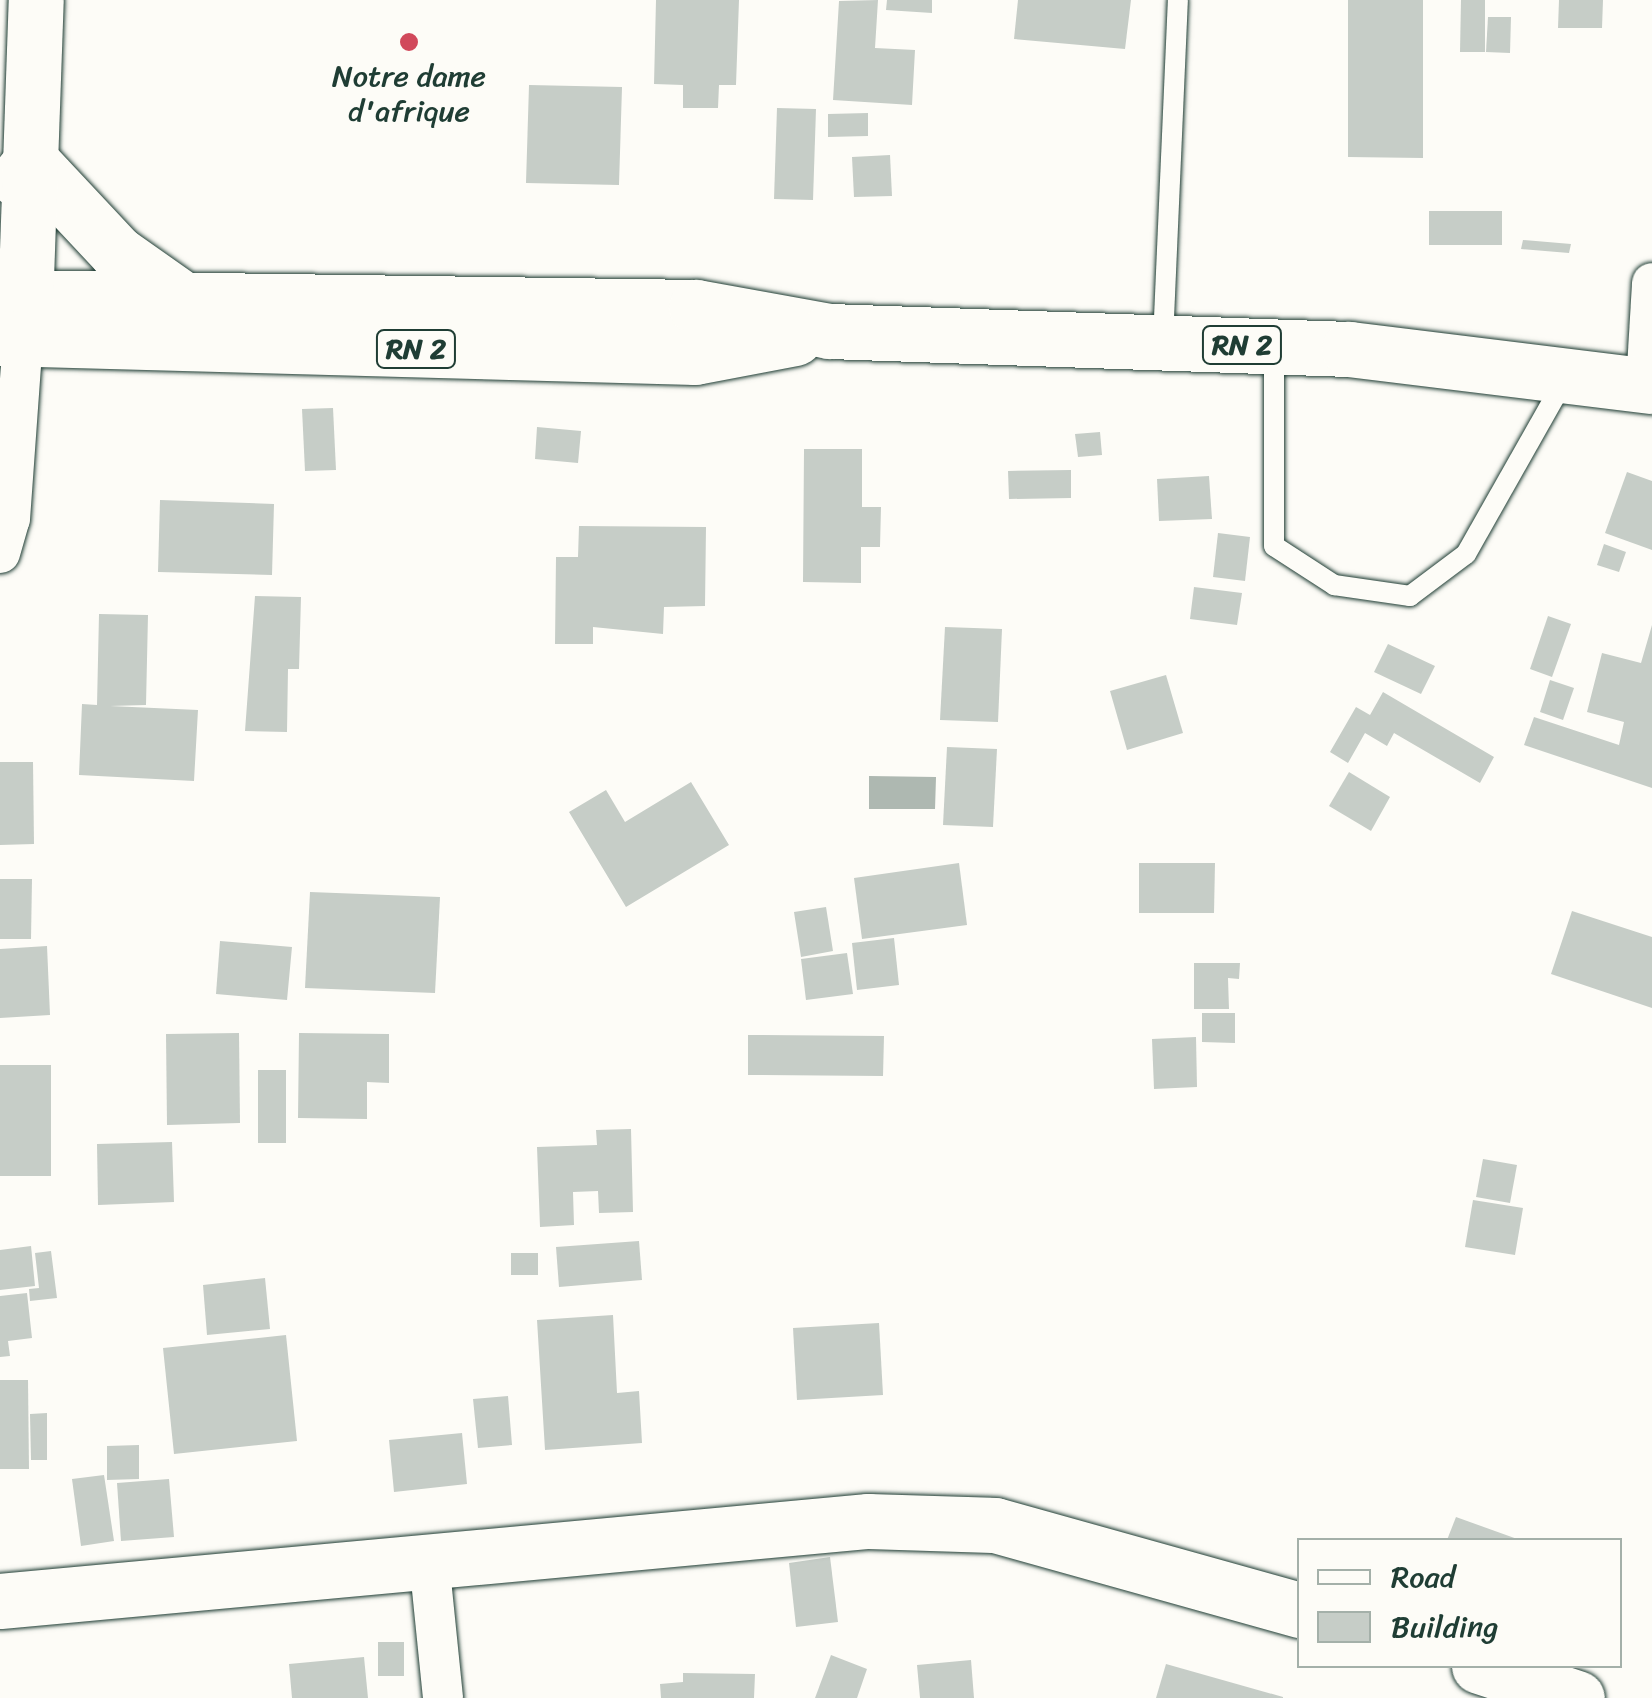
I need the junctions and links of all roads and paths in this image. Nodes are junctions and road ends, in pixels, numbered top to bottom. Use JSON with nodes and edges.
{"nodes":[{"id":1,"x":36,"y":0,"type":"edge"},
{"id":2,"x":1178,"y":0,"type":"edge"},
{"id":3,"x":16,"y":181,"type":"edge"},
{"id":4,"x":1652,"y":282,"type":"edge"},
{"id":5,"x":185,"y":301,"type":"junction"},
{"id":6,"x":12,"y":318,"type":"edge"},
{"id":7,"x":829,"y":332,"type":"junction"},
{"id":8,"x":1163,"y":341,"type":"junction"},
{"id":9,"x":1274,"y":346,"type":"junction"},
{"id":10,"x":1567,"y":376,"type":"junction"},
{"id":11,"x":1649,"y":385,"type":"edge"},
{"id":12,"x":0,"y":553,"type":"edge"},
{"id":13,"x":429,"y":1560,"type":"junction"},
{"id":14,"x":0,"y":1601,"type":"edge"},
{"id":15,"x":1297,"y":1609,"type":"edge"},
{"id":16,"x":1485,"y":1668,"type":"edge"},
{"id":17,"x":442,"y":1698,"type":"edge"},
{"id":18,"x":1577,"y":1698,"type":"edge"}],
"edges":[{"from":1,"to":3,"type":"main road"},
{"from":2,"to":8,"type":"lane"},
{"from":3,"to":5,"type":"main road"},
{"from":3,"to":6,"type":"main road"},
{"from":4,"to":11,"type":"street"},
{"from":5,"to":6,"type":"main road","number":"RN 2"},
{"from":5,"to":7,"type":"main road","number":"RN 2"},
{"from":6,"to":7,"type":"main road","number":"RN 2"},
{"from":6,"to":12,"type":"street"},
{"from":7,"to":8,"type":"main road","number":"RN 2"},
{"from":8,"to":9,"type":"main road","number":"RN 2"},
{"from":9,"to":10,"type":"main road","number":"RN 2"},
{"from":9,"to":10,"type":"lane"},
{"from":10,"to":11,"type":"main road","number":"RN 2"},
{"from":13,"to":14,"type":"main road"},
{"from":13,"to":15,"type":"main road"},
{"from":13,"to":17,"type":"street"},
{"from":16,"to":18,"type":"main road"}]}
